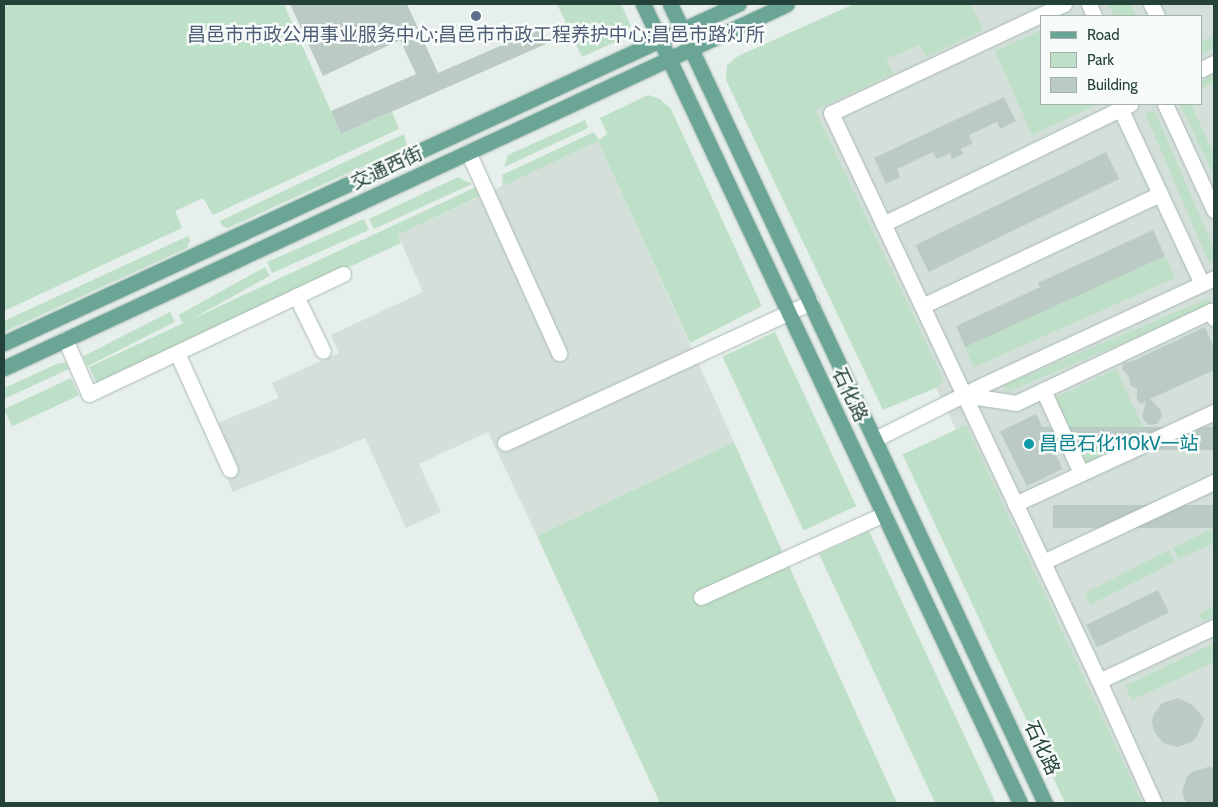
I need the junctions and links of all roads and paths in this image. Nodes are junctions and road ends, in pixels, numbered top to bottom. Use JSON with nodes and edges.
{"nodes":[{"id":1,"x":643,"y":4,"type":"edge"},
{"id":2,"x":670,"y":4,"type":"edge"},
{"id":3,"x":738,"y":4,"type":"edge"},
{"id":4,"x":787,"y":4,"type":"edge"},
{"id":5,"x":1064,"y":4,"type":"edge"},
{"id":6,"x":1040,"y":15,"type":"edge"},
{"id":7,"x":1040,"y":15,"type":"edge"},
{"id":8,"x":682,"y":30,"type":"junction"},
{"id":9,"x":660,"y":40,"type":"junction"},
{"id":10,"x":691,"y":48,"type":"junction"},
{"id":11,"x":669,"y":59,"type":"junction"},
{"id":12,"x":1165,"y":105,"type":"edge"},
{"id":13,"x":1125,"y":106,"type":"edge"},
{"id":14,"x":468,"y":152,"type":"junction"},
{"id":15,"x":1160,"y":194,"type":"junction"},
{"id":16,"x":1214,"y":210,"type":"edge"},
{"id":17,"x":883,"y":224,"type":"junction"},
{"id":18,"x":343,"y":274,"type":"dead end"},
{"id":19,"x":1208,"y":281,"type":"edge"},
{"id":20,"x":296,"y":296,"type":"junction"},
{"id":21,"x":811,"y":302,"type":"junction"},
{"id":22,"x":922,"y":306,"type":"junction"},
{"id":23,"x":789,"y":313,"type":"junction"},
{"id":24,"x":1214,"y":318,"type":"edge"},
{"id":25,"x":65,"y":339,"type":"junction"},
{"id":26,"x":4,"y":343,"type":"edge"},
{"id":27,"x":323,"y":351,"type":"dead end"},
{"id":28,"x":559,"y":352,"type":"dead end"},
{"id":29,"x":177,"y":353,"type":"junction"},
{"id":30,"x":4,"y":368,"type":"edge"},
{"id":31,"x":1042,"y":390,"type":"junction"},
{"id":32,"x":964,"y":395,"type":"junction"},
{"id":33,"x":1214,"y":412,"type":"edge"},
{"id":34,"x":875,"y":439,"type":"junction"},
{"id":35,"x":505,"y":443,"type":"dead end"},
{"id":36,"x":230,"y":470,"type":"dead end"},
{"id":37,"x":1081,"y":474,"type":"junction"},
{"id":38,"x":1214,"y":482,"type":"edge"},
{"id":39,"x":1015,"y":504,"type":"junction"},
{"id":40,"x":884,"y":514,"type":"junction"},
{"id":41,"x":1043,"y":562,"type":"junction"},
{"id":42,"x":701,"y":597,"type":"dead end"},
{"id":43,"x":1214,"y":627,"type":"edge"},
{"id":44,"x":1100,"y":682,"type":"junction"},
{"id":45,"x":1020,"y":803,"type":"edge"},
{"id":46,"x":1045,"y":803,"type":"edge"},
{"id":47,"x":1154,"y":803,"type":"edge"}],
"edges":[{"from":1,"to":9,"type":"main road","name":"石化路"},
{"from":2,"to":8,"type":"main road","name":"石化路"},
{"from":3,"to":8,"type":"main road","name":"交通西街"},
{"from":4,"to":10,"type":"main road","name":"交通西街"},
{"from":5,"to":6,"type":"lane"},
{"from":7,"to":17,"type":"lane"},
{"from":8,"to":9,"type":"main road","name":"交通西街"},
{"from":8,"to":10,"type":"main road","name":"石化路"},
{"from":9,"to":11,"type":"main road","name":"石化路"},
{"from":9,"to":26,"type":"main road","name":"交通西街"},
{"from":10,"to":11,"type":"main road","name":"交通西街"},
{"from":10,"to":21,"type":"main road","name":"石化路"},
{"from":11,"to":14,"type":"main road","name":"交通西街"},
{"from":11,"to":23,"type":"main road","name":"石化路"},
{"from":12,"to":16,"type":"lane"},
{"from":13,"to":15,"type":"lane"},
{"from":13,"to":17,"type":"lane"},
{"from":14,"to":25,"type":"main road","name":"交通西街"},
{"from":14,"to":28,"type":"lane"},
{"from":15,"to":19,"type":"lane"},
{"from":15,"to":22,"type":"lane"},
{"from":17,"to":22,"type":"lane"},
{"from":18,"to":20,"type":"lane"},
{"from":19,"to":32,"type":"lane"},
{"from":20,"to":27,"type":"lane"},
{"from":20,"to":29,"type":"lane"},
{"from":21,"to":23,"type":"lane"},
{"from":21,"to":34,"type":"main road","name":"石化路"},
{"from":22,"to":32,"type":"lane"},
{"from":23,"to":35,"type":"lane"},
{"from":23,"to":40,"type":"main road","name":"石化路"},
{"from":24,"to":31,"type":"lane"},
{"from":25,"to":29,"type":"lane"},
{"from":25,"to":30,"type":"main road","name":"交通西街"},
{"from":29,"to":36,"type":"lane"},
{"from":31,"to":32,"type":"lane"},
{"from":31,"to":37,"type":"lane"},
{"from":32,"to":34,"type":"lane"},
{"from":32,"to":39,"type":"lane"},
{"from":33,"to":37,"type":"lane"},
{"from":34,"to":46,"type":"main road","name":"石化路"},
{"from":37,"to":39,"type":"lane"},
{"from":38,"to":41,"type":"lane"},
{"from":39,"to":41,"type":"lane"},
{"from":40,"to":42,"type":"lane"},
{"from":40,"to":45,"type":"main road","name":"石化路"},
{"from":41,"to":44,"type":"lane"},
{"from":43,"to":44,"type":"lane"},
{"from":44,"to":47,"type":"lane"}]}
